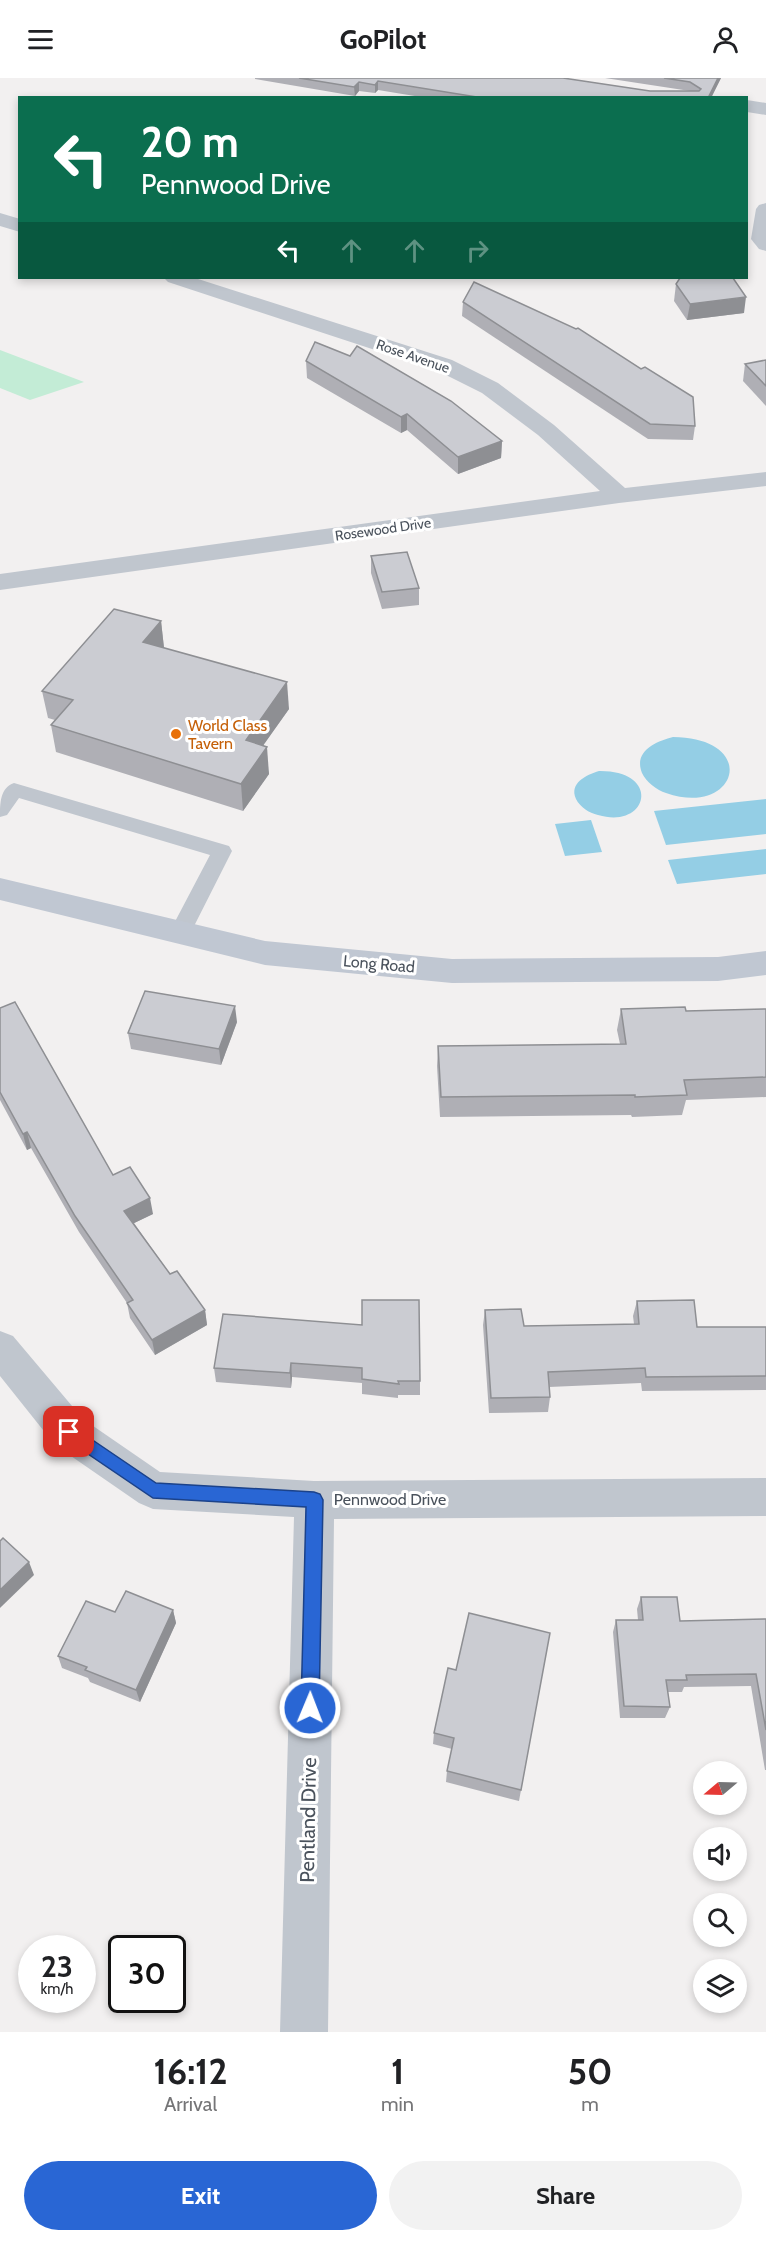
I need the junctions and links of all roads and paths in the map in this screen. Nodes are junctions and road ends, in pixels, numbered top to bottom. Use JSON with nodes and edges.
{"nodes":[{"id":1,"x":748,"y":106,"type":"edge"},
{"id":2,"x":766,"y":109,"type":"edge"},
{"id":3,"x":766,"y":209,"type":"edge"},
{"id":4,"x":0,"y":219,"type":"edge"},
{"id":5,"x":18,"y":225,"type":"edge"},
{"id":6,"x":766,"y":245,"type":"edge"},
{"id":7,"x":178,"y":279,"type":"edge"},
{"id":8,"x":766,"y":479,"type":"edge"},
{"id":9,"x":619,"y":496,"type":"junction"},
{"id":10,"x":2,"y":580,"type":"edge"},
{"id":11,"x":0,"y":810,"type":"edge"},
{"id":12,"x":0,"y":889,"type":"edge"},
{"id":13,"x":180,"y":933,"type":"junction"},
{"id":14,"x":766,"y":963,"type":"edge"},
{"id":15,"x":0,"y":1348,"type":"edge"},
{"id":16,"x":766,"y":1497,"type":"edge"},
{"id":17,"x":314,"y":1500,"type":"junction"},
{"id":18,"x":304,"y":2032,"type":"edge"}],
"edges":[{"from":1,"to":2,"type":"street"},
{"from":3,"to":6,"type":"street"},
{"from":4,"to":5,"type":"street"},
{"from":7,"to":9,"type":"street","name":"Rose Avenue"},
{"from":8,"to":9,"type":"street","name":"Rosewood Drive"},
{"from":9,"to":10,"type":"street","name":"Rosewood Drive"},
{"from":11,"to":13,"type":"lane"},
{"from":12,"to":13,"type":"street","name":"Long Road"},
{"from":13,"to":14,"type":"street","name":"Long Road"},
{"from":15,"to":17,"type":"street","name":"Pennwood Drive"},
{"from":16,"to":17,"type":"street","name":"Pennwood Drive"},
{"from":17,"to":18,"type":"street","name":"Pentland Drive"}]}
